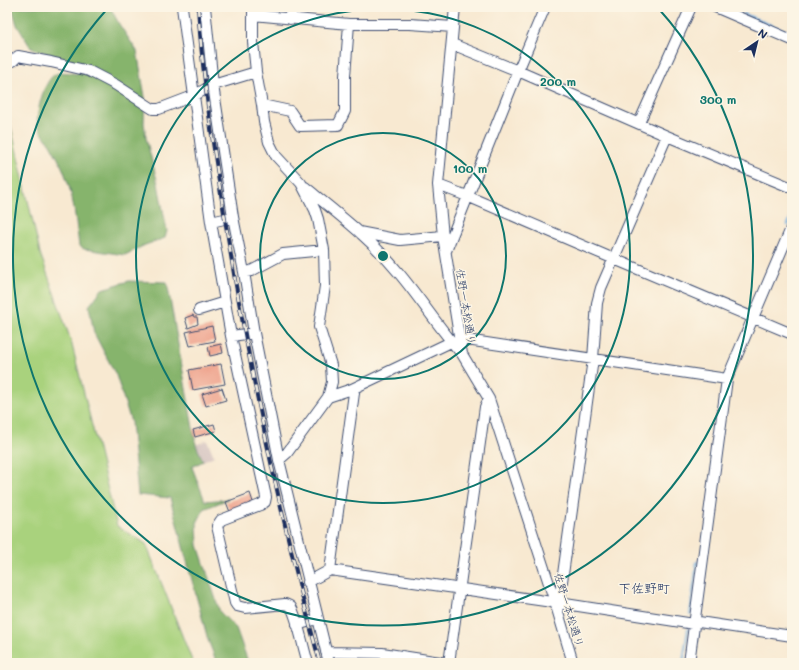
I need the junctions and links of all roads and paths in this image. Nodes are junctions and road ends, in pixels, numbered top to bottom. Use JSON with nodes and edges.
{"nodes":[{"id":1,"x":182,"y":7,"type":"edge"},
{"id":2,"x":205,"y":7,"type":"edge"},
{"id":3,"x":292,"y":7,"type":"edge"},
{"id":4,"x":455,"y":7,"type":"edge"},
{"id":5,"x":545,"y":7,"type":"edge"},
{"id":6,"x":691,"y":7,"type":"edge"},
{"id":7,"x":715,"y":7,"type":"edge"},
{"id":8,"x":253,"y":11,"type":"edge"},
{"id":9,"x":290,"y":19,"type":"junction"},
{"id":10,"x":349,"y":24,"type":"junction"},
{"id":11,"x":453,"y":27,"type":"junction"},
{"id":12,"x":792,"y":40,"type":"edge"},
{"id":13,"x":452,"y":44,"type":"junction"},
{"id":14,"x":13,"y":61,"type":"dead end"},
{"id":15,"x":518,"y":70,"type":"junction"},
{"id":16,"x":256,"y":72,"type":"junction"},
{"id":17,"x":213,"y":85,"type":"junction"},
{"id":18,"x":193,"y":96,"type":"junction"},
{"id":19,"x":262,"y":105,"type":"junction"},
{"id":20,"x":639,"y":123,"type":"junction"},
{"id":21,"x":667,"y":136,"type":"junction"},
{"id":22,"x":301,"y":183,"type":"junction"},
{"id":23,"x":438,"y":185,"type":"junction"},
{"id":24,"x":792,"y":188,"type":"edge"},
{"id":25,"x":467,"y":196,"type":"junction"},
{"id":26,"x":233,"y":217,"type":"junction"},
{"id":27,"x":211,"y":222,"type":"junction"},
{"id":28,"x":792,"y":226,"type":"edge"},
{"id":29,"x":359,"y":232,"type":"junction"},
{"id":30,"x":443,"y":236,"type":"junction"},
{"id":31,"x":324,"y":250,"type":"junction"},
{"id":32,"x":446,"y":251,"type":"junction"},
{"id":33,"x":614,"y":259,"type":"junction"},
{"id":34,"x":244,"y":272,"type":"junction"},
{"id":35,"x":225,"y":302,"type":"junction"},
{"id":36,"x":199,"y":310,"type":"dead end"},
{"id":37,"x":754,"y":318,"type":"junction"},
{"id":38,"x":254,"y":333,"type":"junction"},
{"id":39,"x":792,"y":334,"type":"edge"},
{"id":40,"x":231,"y":336,"type":"junction"},
{"id":41,"x":456,"y":341,"type":"junction"},
{"id":42,"x":593,"y":358,"type":"junction"},
{"id":43,"x":727,"y":379,"type":"junction"},
{"id":44,"x":352,"y":389,"type":"junction"},
{"id":45,"x":328,"y":397,"type":"junction"},
{"id":46,"x":489,"y":399,"type":"junction"},
{"id":47,"x":279,"y":460,"type":"junction"},
{"id":48,"x":330,"y":570,"type":"junction"},
{"id":49,"x":308,"y":582,"type":"junction"},
{"id":50,"x":459,"y":588,"type":"junction"},
{"id":51,"x":557,"y":602,"type":"junction"},
{"id":52,"x":317,"y":619,"type":"junction"},
{"id":53,"x":297,"y":624,"type":"junction"},
{"id":54,"x":694,"y":624,"type":"junction"},
{"id":55,"x":792,"y":636,"type":"edge"},
{"id":56,"x":326,"y":652,"type":"junction"},
{"id":57,"x":382,"y":658,"type":"edge"},
{"id":58,"x":308,"y":663,"type":"edge"},
{"id":59,"x":329,"y":663,"type":"edge"},
{"id":60,"x":448,"y":663,"type":"edge"},
{"id":61,"x":573,"y":663,"type":"edge"},
{"id":62,"x":688,"y":663,"type":"edge"}],
"edges":[{"from":1,"to":18,"type":"street"},
{"from":2,"to":17,"type":"street"},
{"from":3,"to":9,"type":"street"},
{"from":4,"to":11,"type":"street","name":"佐野一本松通り"},
{"from":5,"to":15,"type":"street"},
{"from":6,"to":20,"type":"street"},
{"from":7,"to":12,"type":"street"},
{"from":8,"to":9,"type":"street"},
{"from":8,"to":16,"type":"street"},
{"from":9,"to":10,"type":"street"},
{"from":10,"to":11,"type":"street"},
{"from":10,"to":19,"type":"street"},
{"from":11,"to":13,"type":"street","name":"佐野一本松通り"},
{"from":13,"to":15,"type":"street"},
{"from":13,"to":23,"type":"street","name":"佐野一本松通り"},
{"from":14,"to":18,"type":"street"},
{"from":15,"to":20,"type":"street"},
{"from":15,"to":25,"type":"street"},
{"from":16,"to":17,"type":"street"},
{"from":16,"to":19,"type":"street"},
{"from":17,"to":18,"type":"street"},
{"from":17,"to":26,"type":"street"},
{"from":18,"to":27,"type":"street"},
{"from":19,"to":22,"type":"street"},
{"from":20,"to":21,"type":"street"},
{"from":21,"to":24,"type":"street"},
{"from":21,"to":33,"type":"street"},
{"from":22,"to":29,"type":"street"},
{"from":22,"to":31,"type":"street"},
{"from":23,"to":25,"type":"street"},
{"from":23,"to":30,"type":"street","name":"佐野一本松通り"},
{"from":25,"to":32,"type":"street"},
{"from":25,"to":33,"type":"street"},
{"from":26,"to":27,"type":"street"},
{"from":26,"to":34,"type":"street"},
{"from":27,"to":35,"type":"street"},
{"from":28,"to":37,"type":"street"},
{"from":29,"to":30,"type":"street"},
{"from":29,"to":41,"type":"street"},
{"from":30,"to":32,"type":"street","name":"佐野一本松通り"},
{"from":31,"to":34,"type":"street"},
{"from":31,"to":45,"type":"street"},
{"from":32,"to":41,"type":"street","name":"佐野一本松通り"},
{"from":33,"to":37,"type":"street"},
{"from":33,"to":42,"type":"street"},
{"from":34,"to":38,"type":"street"},
{"from":35,"to":36,"type":"street"},
{"from":35,"to":40,"type":"street"},
{"from":37,"to":39,"type":"street"},
{"from":37,"to":43,"type":"street"},
{"from":38,"to":40,"type":"street"},
{"from":38,"to":47,"type":"street"},
{"from":40,"to":53,"type":"street"},
{"from":41,"to":42,"type":"street"},
{"from":41,"to":44,"type":"street"},
{"from":41,"to":46,"type":"street","name":"佐野一本松通り"},
{"from":42,"to":43,"type":"street"},
{"from":42,"to":51,"type":"street"},
{"from":43,"to":54,"type":"street"},
{"from":44,"to":45,"type":"street"},
{"from":44,"to":48,"type":"street"},
{"from":45,"to":47,"type":"street"},
{"from":46,"to":50,"type":"street"},
{"from":46,"to":51,"type":"street","name":"佐野一本松通り"},
{"from":47,"to":49,"type":"street"},
{"from":48,"to":49,"type":"street"},
{"from":48,"to":50,"type":"street"},
{"from":49,"to":52,"type":"street"},
{"from":50,"to":51,"type":"street"},
{"from":50,"to":60,"type":"street"},
{"from":51,"to":54,"type":"street"},
{"from":51,"to":61,"type":"street","name":"佐野一本松通り"},
{"from":52,"to":53,"type":"street"},
{"from":52,"to":56,"type":"street"},
{"from":53,"to":58,"type":"street"},
{"from":54,"to":55,"type":"street"},
{"from":54,"to":62,"type":"street"},
{"from":56,"to":57,"type":"street"},
{"from":56,"to":59,"type":"street"},
{"from":57,"to":60,"type":"street"}]}
